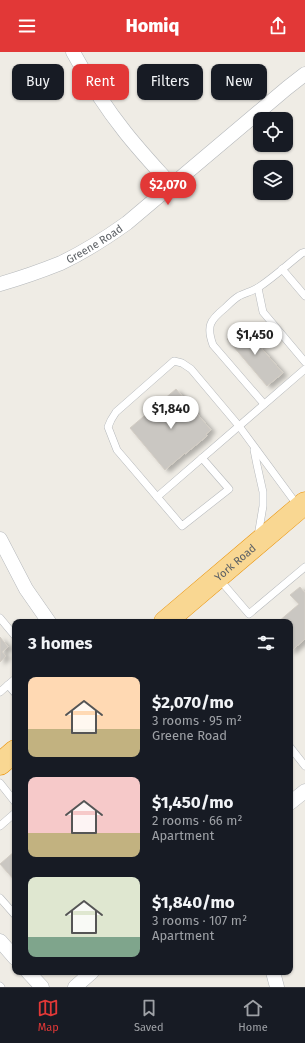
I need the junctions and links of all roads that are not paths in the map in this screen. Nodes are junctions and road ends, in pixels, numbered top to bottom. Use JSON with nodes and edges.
{"nodes":[{"id":1,"x":73,"y":52,"type":"edge"},
{"id":2,"x":305,"y":74,"type":"edge"},
{"id":3,"x":172,"y":186,"type":"junction"},
{"id":4,"x":305,"y":252,"type":"edge"},
{"id":5,"x":282,"y":269,"type":"junction"},
{"id":6,"x":0,"y":284,"type":"edge"},
{"id":7,"x":258,"y":288,"type":"junction"},
{"id":8,"x":305,"y":296,"type":"edge"},
{"id":9,"x":305,"y":362,"type":"edge"},
{"id":10,"x":305,"y":369,"type":"edge"},
{"id":11,"x":264,"y":404,"type":"junction"},
{"id":12,"x":239,"y":426,"type":"junction"},
{"id":13,"x":254,"y":447,"type":"junction"},
{"id":14,"x":202,"y":458,"type":"junction"},
{"id":15,"x":157,"y":497,"type":"junction"},
{"id":16,"x":303,"y":506,"type":"edge"},
{"id":17,"x":0,"y":539,"type":"edge"},
{"id":18,"x":257,"y":543,"type":"junction"},
{"id":19,"x":305,"y":567,"type":"edge"},
{"id":20,"x":218,"y":577,"type":"junction"},
{"id":21,"x":0,"y":618,"type":"edge"},
{"id":22,"x":47,"y":619,"type":"edge"},
{"id":23,"x":171,"y":619,"type":"edge"},
{"id":24,"x":12,"y":632,"type":"edge"},
{"id":25,"x":12,"y":682,"type":"edge"},
{"id":26,"x":8,"y":686,"type":"junction"},
{"id":27,"x":12,"y":690,"type":"edge"},
{"id":28,"x":0,"y":692,"type":"edge"},
{"id":29,"x":293,"y":751,"type":"edge"},
{"id":30,"x":12,"y":754,"type":"edge"},
{"id":31,"x":0,"y":764,"type":"edge"},
{"id":32,"x":305,"y":766,"type":"edge"},
{"id":33,"x":0,"y":783,"type":"edge"},
{"id":34,"x":305,"y":791,"type":"edge"},
{"id":35,"x":12,"y":798,"type":"edge"},
{"id":36,"x":293,"y":801,"type":"edge"},
{"id":37,"x":12,"y":816,"type":"edge"},
{"id":38,"x":0,"y":826,"type":"edge"},
{"id":39,"x":0,"y":898,"type":"edge"},
{"id":40,"x":12,"y":912,"type":"edge"},
{"id":41,"x":0,"y":941,"type":"edge"},
{"id":42,"x":12,"y":955,"type":"edge"},
{"id":43,"x":31,"y":975,"type":"edge"},
{"id":44,"x":89,"y":975,"type":"edge"},
{"id":45,"x":275,"y":975,"type":"edge"},
{"id":46,"x":42,"y":987,"type":"edge"},
{"id":47,"x":75,"y":987,"type":"edge"},
{"id":48,"x":277,"y":987,"type":"edge"}],
"edges":[{"from":1,"to":3,"type":"street"},
{"from":2,"to":3,"type":"street","name":"Greene Road"},
{"from":3,"to":6,"type":"street","name":"Greene Road"},
{"from":4,"to":5,"type":"lane"},
{"from":5,"to":7,"type":"lane"},
{"from":5,"to":8,"type":"lane"},
{"from":7,"to":9,"type":"lane"},
{"from":7,"to":11,"type":"lane"},
{"from":10,"to":11,"type":"lane"},
{"from":11,"to":12,"type":"lane"},
{"from":12,"to":13,"type":"lane"},
{"from":12,"to":14,"type":"lane"},
{"from":12,"to":15,"type":"lane"},
{"from":13,"to":16,"type":"lane"},
{"from":13,"to":18,"type":"lane"},
{"from":14,"to":15,"type":"lane"},
{"from":14,"to":15,"type":"lane"},
{"from":16,"to":18,"type":"highway","name":"York Road"},
{"from":17,"to":22,"type":"street"},
{"from":18,"to":20,"type":"highway","name":"York Road"},
{"from":19,"to":20,"type":"lane"},
{"from":20,"to":23,"type":"highway","name":"York Road"},
{"from":21,"to":24,"type":"lane"},
{"from":25,"to":26,"type":"lane"},
{"from":26,"to":27,"type":"lane"},
{"from":26,"to":28,"type":"lane"},
{"from":29,"to":32,"type":"lane"},
{"from":30,"to":31,"type":"highway"},
{"from":33,"to":35,"type":"lane"},
{"from":34,"to":36,"type":"street"},
{"from":37,"to":38,"type":"lane"},
{"from":39,"to":40,"type":"lane"},
{"from":41,"to":42,"type":"street"},
{"from":43,"to":46,"type":"street"},
{"from":44,"to":47,"type":"street"},
{"from":45,"to":48,"type":"street"}]}
